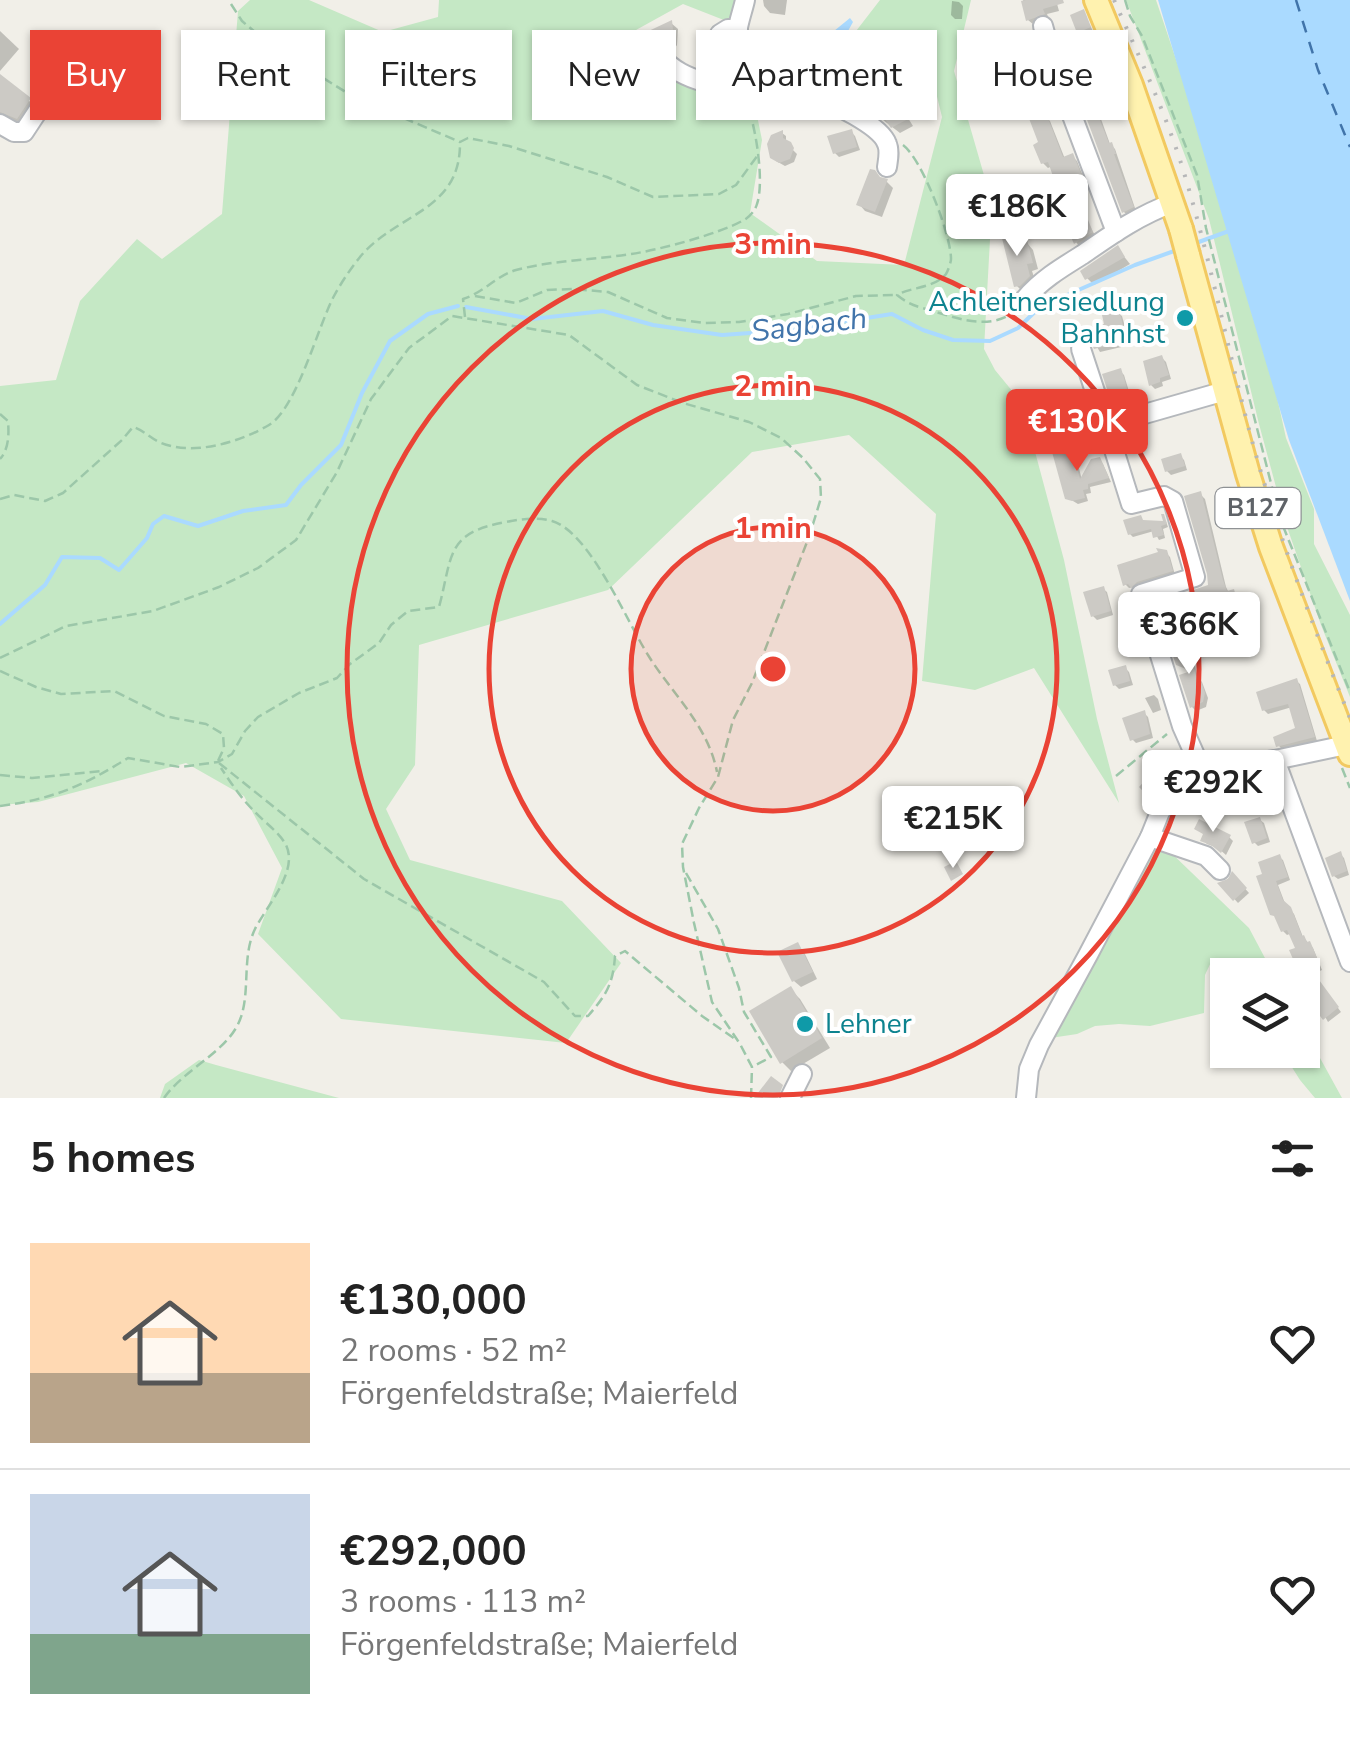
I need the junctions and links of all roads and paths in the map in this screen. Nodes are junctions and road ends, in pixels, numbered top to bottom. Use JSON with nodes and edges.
{"nodes":[{"id":1,"x":746,"y":0,"type":"edge"},
{"id":2,"x":1096,"y":0,"type":"edge"},
{"id":3,"x":1124,"y":0,"type":"edge"},
{"id":4,"x":231,"y":4,"type":"dead end"},
{"id":5,"x":1043,"y":26,"type":"dead end"},
{"id":6,"x":738,"y":30,"type":"edge"},
{"id":7,"x":32,"y":120,"type":"edge"},
{"id":8,"x":752,"y":120,"type":"edge"},
{"id":9,"x":862,"y":120,"type":"edge"},
{"id":10,"x":0,"y":124,"type":"edge"},
{"id":11,"x":880,"y":133,"type":"junction"},
{"id":12,"x":460,"y":142,"type":"junction"},
{"id":13,"x":758,"y":155,"type":"junction"},
{"id":14,"x":886,"y":168,"type":"dead end"},
{"id":15,"x":1173,"y":204,"type":"junction"},
{"id":16,"x":1116,"y":232,"type":"junction"},
{"id":17,"x":1200,"y":252,"type":"junction"},
{"id":18,"x":896,"y":295,"type":"junction"},
{"id":19,"x":474,"y":296,"type":"junction"},
{"id":20,"x":1025,"y":299,"type":"joint"},
{"id":21,"x":466,"y":319,"type":"junction"},
{"id":22,"x":1081,"y":349,"type":"dead end"},
{"id":23,"x":1225,"y":390,"type":"junction"},
{"id":24,"x":0,"y":414,"type":"edge"},
{"id":25,"x":1110,"y":437,"type":"dead end"},
{"id":26,"x":0,"y":459,"type":"edge"},
{"id":27,"x":1274,"y":498,"type":"dead end"},
{"id":28,"x":0,"y":499,"type":"edge"},
{"id":29,"x":1280,"y":516,"type":"dead end"},
{"id":30,"x":0,"y":658,"type":"edge"},
{"id":31,"x":0,"y":671,"type":"edge"},
{"id":32,"x":1350,"y":692,"type":"edge"},
{"id":33,"x":1182,"y":726,"type":"junction"},
{"id":34,"x":1348,"y":749,"type":"edge"},
{"id":35,"x":1275,"y":760,"type":"junction"},
{"id":36,"x":218,"y":762,"type":"junction"},
{"id":37,"x":108,"y":770,"type":"junction"},
{"id":38,"x":1202,"y":771,"type":"junction"},
{"id":39,"x":0,"y":775,"type":"edge"},
{"id":40,"x":1116,"y":776,"type":"dead end"},
{"id":41,"x":718,"y":777,"type":"junction"},
{"id":42,"x":0,"y":806,"type":"edge"},
{"id":43,"x":1150,"y":837,"type":"junction"},
{"id":44,"x":683,"y":867,"type":"junction"},
{"id":45,"x":1220,"y":870,"type":"dead end"},
{"id":46,"x":1350,"y":962,"type":"edge"},
{"id":47,"x":736,"y":1040,"type":"junction"},
{"id":48,"x":752,"y":1067,"type":"junction"},
{"id":49,"x":802,"y":1074,"type":"dead end"},
{"id":50,"x":164,"y":1098,"type":"edge"},
{"id":51,"x":751,"y":1098,"type":"edge"},
{"id":52,"x":790,"y":1098,"type":"edge"},
{"id":53,"x":1026,"y":1098,"type":"edge"}],
"edges":[{"from":1,"to":6,"type":"street"},
{"from":2,"to":15,"type":"main road","number":"B127"},
{"from":3,"to":17,"type":"path"},
{"from":4,"to":12,"type":"path"},
{"from":5,"to":16,"type":"street"},
{"from":7,"to":10,"type":"street"},
{"from":8,"to":13,"type":"path"},
{"from":9,"to":11,"type":"street"},
{"from":11,"to":14,"type":"street"},
{"from":11,"to":18,"type":"path"},
{"from":12,"to":13,"type":"path"},
{"from":12,"to":28,"type":"path"},
{"from":13,"to":19,"type":"path"},
{"from":15,"to":16,"type":"street"},
{"from":15,"to":17,"type":"main road","number":"B127","bridge":true},
{"from":16,"to":20,"type":"street"},
{"from":17,"to":23,"type":"main road","number":"B127"},
{"from":17,"to":27,"type":"path"},
{"from":18,"to":19,"type":"path"},
{"from":18,"to":20,"type":"path"},
{"from":19,"to":21,"type":"path"},
{"from":21,"to":30,"type":"path"},
{"from":21,"to":41,"type":"path"},
{"from":22,"to":23,"type":"street"},
{"from":23,"to":34,"type":"main road","number":"B127"},
{"from":24,"to":26,"type":"path"},
{"from":25,"to":33,"type":"street"},
{"from":29,"to":32,"type":"path"},
{"from":31,"to":36,"type":"path"},
{"from":33,"to":38,"type":"street"},
{"from":33,"to":40,"type":"path"},
{"from":34,"to":35,"type":"street"},
{"from":35,"to":38,"type":"street"},
{"from":35,"to":46,"type":"street"},
{"from":36,"to":37,"type":"path"},
{"from":36,"to":41,"type":"path"},
{"from":36,"to":47,"type":"path"},
{"from":36,"to":50,"type":"path"},
{"from":37,"to":39,"type":"path"},
{"from":37,"to":42,"type":"path"},
{"from":38,"to":43,"type":"street"},
{"from":41,"to":44,"type":"path"},
{"from":43,"to":45,"type":"street"},
{"from":43,"to":53,"type":"street"},
{"from":44,"to":47,"type":"path"},
{"from":44,"to":48,"type":"path"},
{"from":47,"to":48,"type":"path"},
{"from":48,"to":51,"type":"path"},
{"from":49,"to":52,"type":"street"}]}
